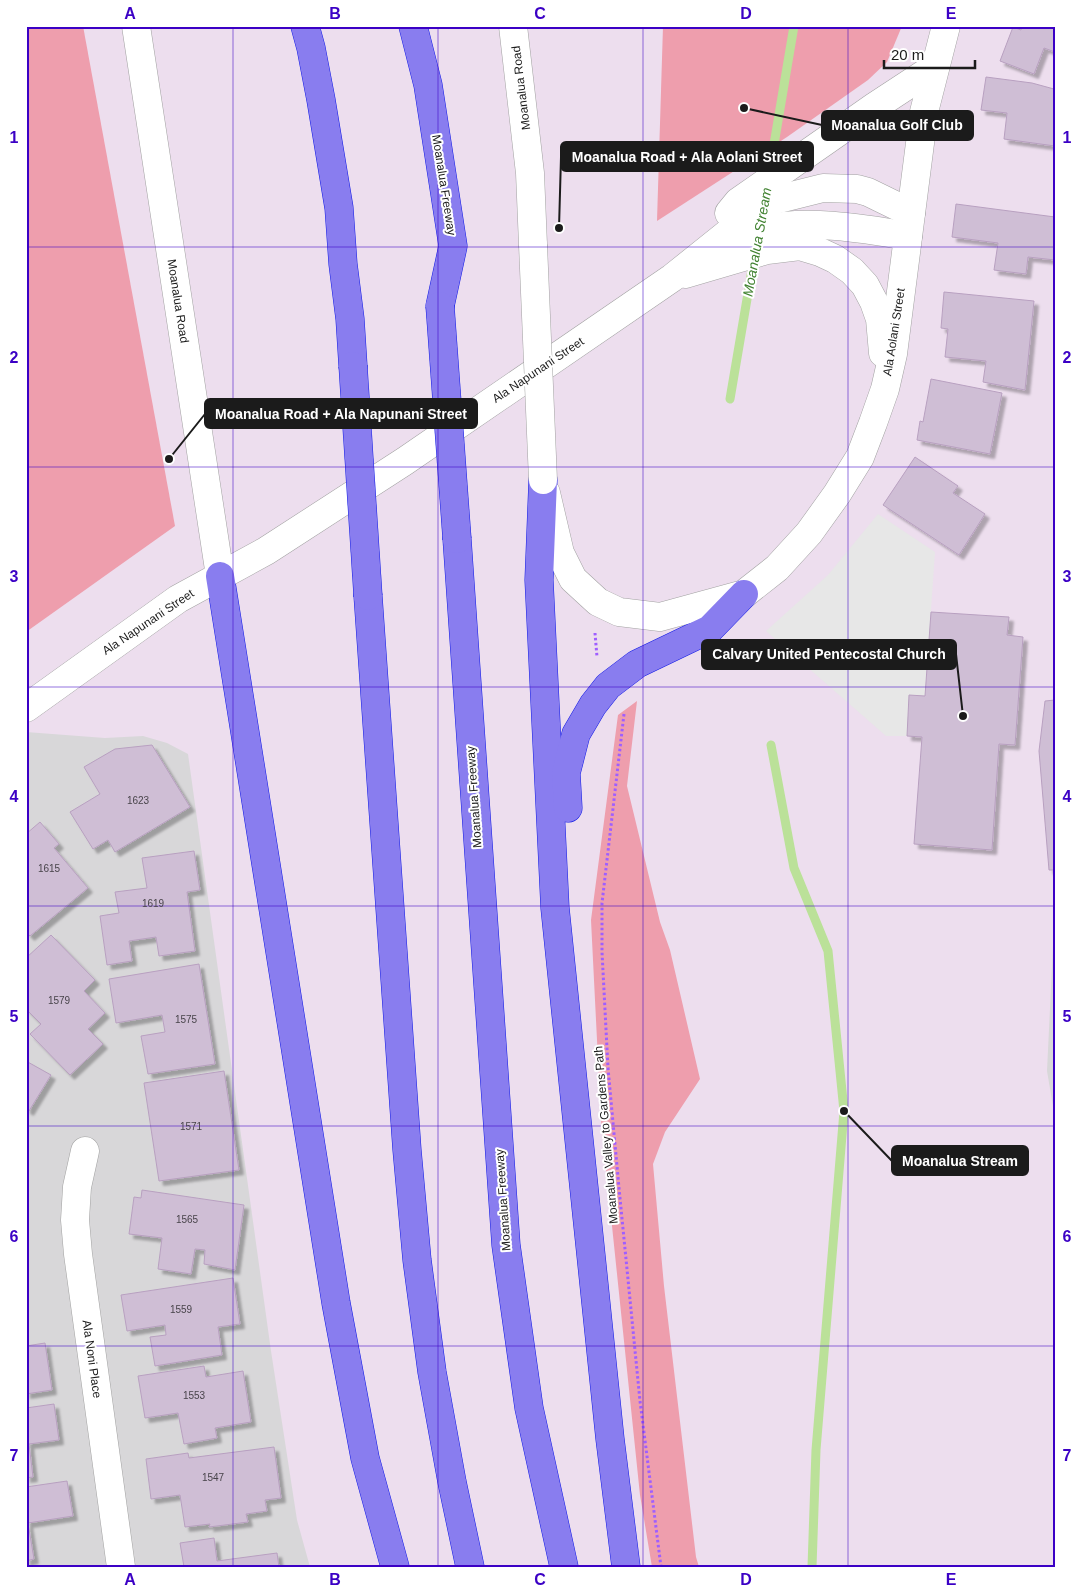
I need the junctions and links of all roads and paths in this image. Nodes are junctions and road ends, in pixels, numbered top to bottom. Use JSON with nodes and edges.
{"nodes":[{"id":1,"x":136,"y":26,"type":"edge"},
{"id":2,"x":304,"y":26,"type":"edge"},
{"id":3,"x":413,"y":26,"type":"edge"},
{"id":4,"x":513,"y":26,"type":"edge"},
{"id":5,"x":946,"y":26,"type":"edge"},
{"id":6,"x":935,"y":67,"type":"junction"},
{"id":7,"x":910,"y":224,"type":"junction"},
{"id":8,"x":672,"y":278,"type":"junction"},
{"id":9,"x":885,"y":388,"type":"junction"},
{"id":10,"x":543,"y":480,"type":"junction"},
{"id":11,"x":220,"y":576,"type":"junction"},
{"id":12,"x":744,"y":594,"type":"junction"},
{"id":13,"x":595,"y":632,"type":"dead end"},
{"id":14,"x":597,"y":658,"type":"dead end"},
{"id":15,"x":26,"y":708,"type":"edge"},
{"id":16,"x":624,"y":710,"type":"dead end"},
{"id":17,"x":568,"y":1044,"type":"junction"},
{"id":18,"x":85,"y":1151,"type":"dead end"},
{"id":19,"x":121,"y":1567,"type":"edge"},
{"id":20,"x":395,"y":1567,"type":"edge"},
{"id":21,"x":470,"y":1567,"type":"edge"},
{"id":22,"x":564,"y":1567,"type":"edge"},
{"id":23,"x":626,"y":1567,"type":"edge"},
{"id":24,"x":661,"y":1567,"type":"edge"}],
"edges":[{"from":1,"to":11,"type":"street","name":"Moanalua Road"},
{"from":2,"to":21,"type":"highway","bridge":true},
{"from":3,"to":22,"type":"highway","name":"Moanalua Freeway","bridge":true},
{"from":4,"to":10,"type":"street","name":"Moanalua Road","bridge":true},
{"from":5,"to":6,"type":"street","name":"Ala Aolani Street"},
{"from":6,"to":7,"type":"street","name":"Ala Aolani Street"},
{"from":6,"to":8,"type":"street"},
{"from":7,"to":8,"type":"street"},
{"from":7,"to":8,"type":"street","name":"Ala Napunani Street"},
{"from":7,"to":9,"type":"street","name":"Ala Aolani Street"},
{"from":8,"to":9,"type":"street"},
{"from":8,"to":11,"type":"street","name":"Ala Napunani Street"},
{"from":9,"to":12,"type":"street","name":"Ala Aolani Street"},
{"from":10,"to":12,"type":"street","name":"Moanalua Road"},
{"from":10,"to":17,"type":"highway"},
{"from":11,"to":15,"type":"street","name":"Ala Napunani Street"},
{"from":11,"to":20,"type":"highway"},
{"from":12,"to":17,"type":"highway"},
{"from":13,"to":14,"type":"path"},
{"from":16,"to":24,"type":"path","name":"Moanalua Valley to Gardens Path"},
{"from":17,"to":23,"type":"highway"},
{"from":18,"to":19,"type":"street","name":"Ala Noni Place"}]}
